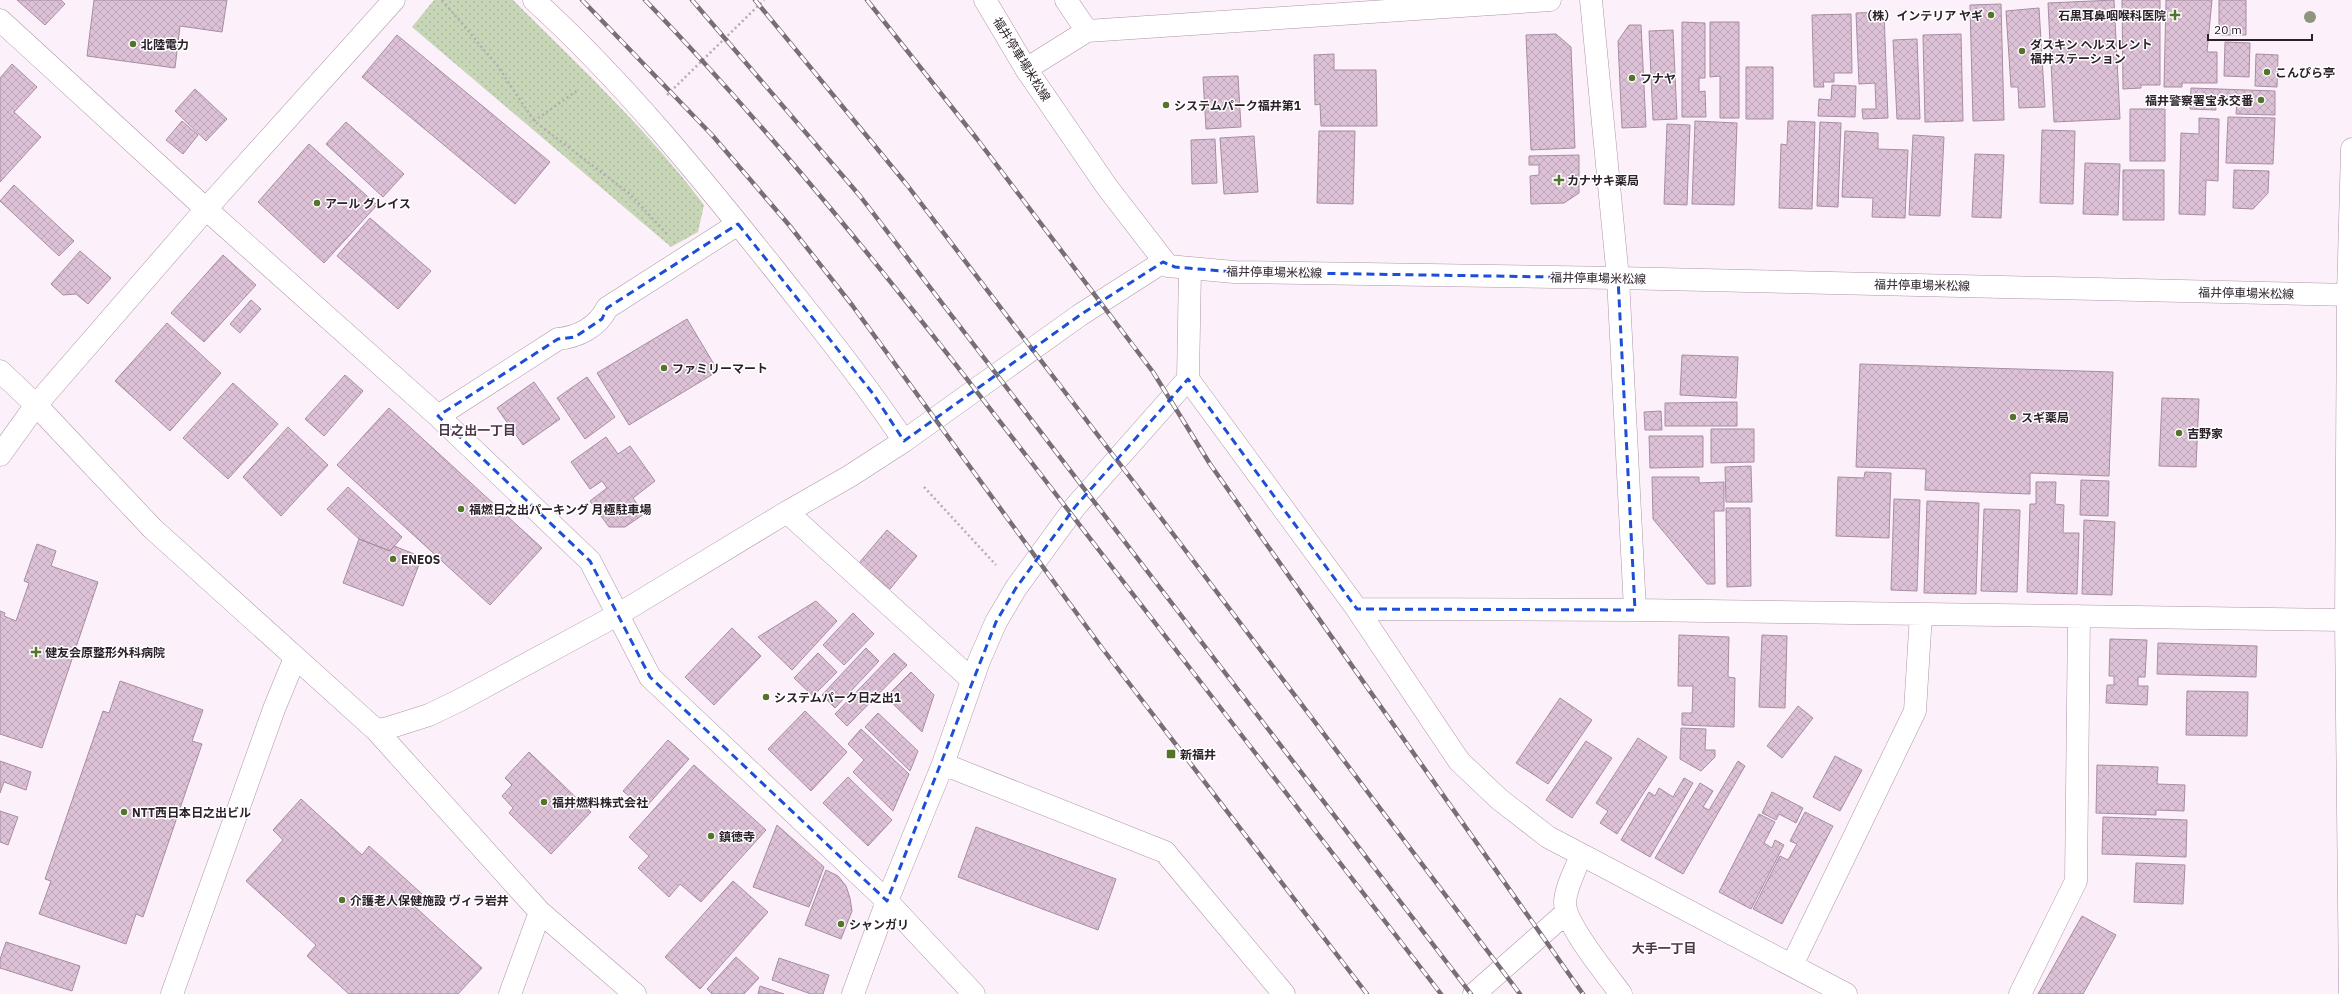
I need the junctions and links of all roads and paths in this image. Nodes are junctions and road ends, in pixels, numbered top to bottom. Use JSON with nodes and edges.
{"nodes":[{"id":1,"x":394,"y":0,"type":"edge"},
{"id":2,"x":442,"y":0,"type":"edge"},
{"id":3,"x":534,"y":0,"type":"edge"},
{"id":4,"x":764,"y":0,"type":"edge"},
{"id":5,"x":985,"y":0,"type":"edge"},
{"id":6,"x":1066,"y":0,"type":"edge"},
{"id":7,"x":1550,"y":0,"type":"edge"},
{"id":8,"x":1591,"y":0,"type":"edge"},
{"id":9,"x":1315,"y":8,"type":"edge"},
{"id":10,"x":0,"y":20,"type":"edge"},
{"id":11,"x":1087,"y":31,"type":"junction"},
{"id":12,"x":1026,"y":69,"type":"junction"},
{"id":13,"x":578,"y":90,"type":"dead end"},
{"id":14,"x":646,"y":115,"type":"junction"},
{"id":15,"x":534,"y":121,"type":"junction"},
{"id":16,"x":2352,"y":149,"type":"edge"},
{"id":17,"x":206,"y":209,"type":"junction"},
{"id":18,"x":738,"y":224,"type":"junction"},
{"id":19,"x":668,"y":235,"type":"dead end"},
{"id":20,"x":1163,"y":262,"type":"junction"},
{"id":21,"x":1190,"y":269,"type":"junction"},
{"id":22,"x":1618,"y":278,"type":"junction"},
{"id":23,"x":2350,"y":295,"type":"edge"},
{"id":24,"x":0,"y":372,"type":"edge"},
{"id":25,"x":1188,"y":379,"type":"junction"},
{"id":26,"x":36,"y":405,"type":"junction"},
{"id":27,"x":438,"y":416,"type":"junction"},
{"id":28,"x":904,"y":441,"type":"junction"},
{"id":29,"x":0,"y":455,"type":"edge"},
{"id":30,"x":924,"y":487,"type":"dead end"},
{"id":31,"x":787,"y":512,"type":"junction"},
{"id":32,"x":1016,"y":588,"type":"junction"},
{"id":33,"x":1357,"y":609,"type":"junction"},
{"id":34,"x":1635,"y":610,"type":"junction"},
{"id":35,"x":619,"y":614,"type":"junction"},
{"id":36,"x":1921,"y":614,"type":"junction"},
{"id":37,"x":2079,"y":616,"type":"junction"},
{"id":38,"x":2346,"y":620,"type":"junction"},
{"id":39,"x":295,"y":658,"type":"junction"},
{"id":40,"x":972,"y":680,"type":"junction"},
{"id":41,"x":376,"y":730,"type":"junction"},
{"id":42,"x":943,"y":764,"type":"junction"},
{"id":43,"x":1581,"y":855,"type":"junction"},
{"id":44,"x":887,"y":901,"type":"junction"},
{"id":45,"x":540,"y":912,"type":"junction"},
{"id":46,"x":1567,"y":912,"type":"junction"},
{"id":47,"x":1792,"y":965,"type":"junction"},
{"id":48,"x":172,"y":994,"type":"edge"},
{"id":49,"x":510,"y":994,"type":"edge"},
{"id":50,"x":635,"y":994,"type":"edge"},
{"id":51,"x":853,"y":994,"type":"edge"},
{"id":52,"x":974,"y":994,"type":"edge"},
{"id":53,"x":1284,"y":994,"type":"edge"},
{"id":54,"x":1474,"y":994,"type":"edge"},
{"id":55,"x":1621,"y":994,"type":"edge"},
{"id":56,"x":1846,"y":994,"type":"edge"},
{"id":57,"x":2020,"y":994,"type":"edge"},
{"id":58,"x":2350,"y":994,"type":"edge"}],
"edges":[{"from":1,"to":17,"type":"street"},
{"from":2,"to":15,"type":"path"},
{"from":3,"to":14,"type":"street"},
{"from":4,"to":14,"type":"path"},
{"from":5,"to":12,"type":"street","name":"福井停車場米松線"},
{"from":6,"to":11,"type":"street"},
{"from":7,"to":9,"type":"street"},
{"from":8,"to":22,"type":"street"},
{"from":9,"to":11,"type":"street"},
{"from":10,"to":17,"type":"street"},
{"from":11,"to":12,"type":"street"},
{"from":12,"to":20,"type":"street","name":"福井停車場米松線"},
{"from":13,"to":15,"type":"path"},
{"from":14,"to":18,"type":"street"},
{"from":15,"to":19,"type":"path"},
{"from":16,"to":23,"type":"street"},
{"from":17,"to":26,"type":"street"},
{"from":17,"to":27,"type":"street"},
{"from":18,"to":27,"type":"street"},
{"from":18,"to":28,"type":"street"},
{"from":20,"to":21,"type":"street","name":"福井停車場米松線"},
{"from":20,"to":28,"type":"street"},
{"from":21,"to":22,"type":"street","name":"福井停車場米松線"},
{"from":21,"to":25,"type":"street"},
{"from":22,"to":23,"type":"street","name":"福井停車場米松線"},
{"from":22,"to":34,"type":"street"},
{"from":23,"to":38,"type":"street"},
{"from":24,"to":26,"type":"street"},
{"from":25,"to":32,"type":"street"},
{"from":25,"to":33,"type":"street"},
{"from":26,"to":29,"type":"street"},
{"from":26,"to":39,"type":"street"},
{"from":27,"to":35,"type":"street"},
{"from":28,"to":31,"type":"street"},
{"from":30,"to":32,"type":"path"},
{"from":31,"to":35,"type":"street"},
{"from":31,"to":40,"type":"street"},
{"from":32,"to":40,"type":"street"},
{"from":33,"to":34,"type":"street"},
{"from":33,"to":43,"type":"street"},
{"from":34,"to":36,"type":"street"},
{"from":35,"to":41,"type":"street"},
{"from":35,"to":44,"type":"street"},
{"from":36,"to":37,"type":"street"},
{"from":36,"to":47,"type":"street"},
{"from":37,"to":38,"type":"street"},
{"from":37,"to":57,"type":"street"},
{"from":38,"to":58,"type":"street"},
{"from":39,"to":41,"type":"street"},
{"from":39,"to":48,"type":"street"},
{"from":40,"to":42,"type":"street"},
{"from":41,"to":45,"type":"street"},
{"from":42,"to":44,"type":"street"},
{"from":42,"to":53,"type":"street"},
{"from":43,"to":46,"type":"street"},
{"from":43,"to":47,"type":"street"},
{"from":44,"to":51,"type":"street"},
{"from":44,"to":52,"type":"street"},
{"from":45,"to":49,"type":"street"},
{"from":45,"to":50,"type":"street"},
{"from":46,"to":54,"type":"street"},
{"from":46,"to":55,"type":"street"},
{"from":47,"to":56,"type":"street"}]}
